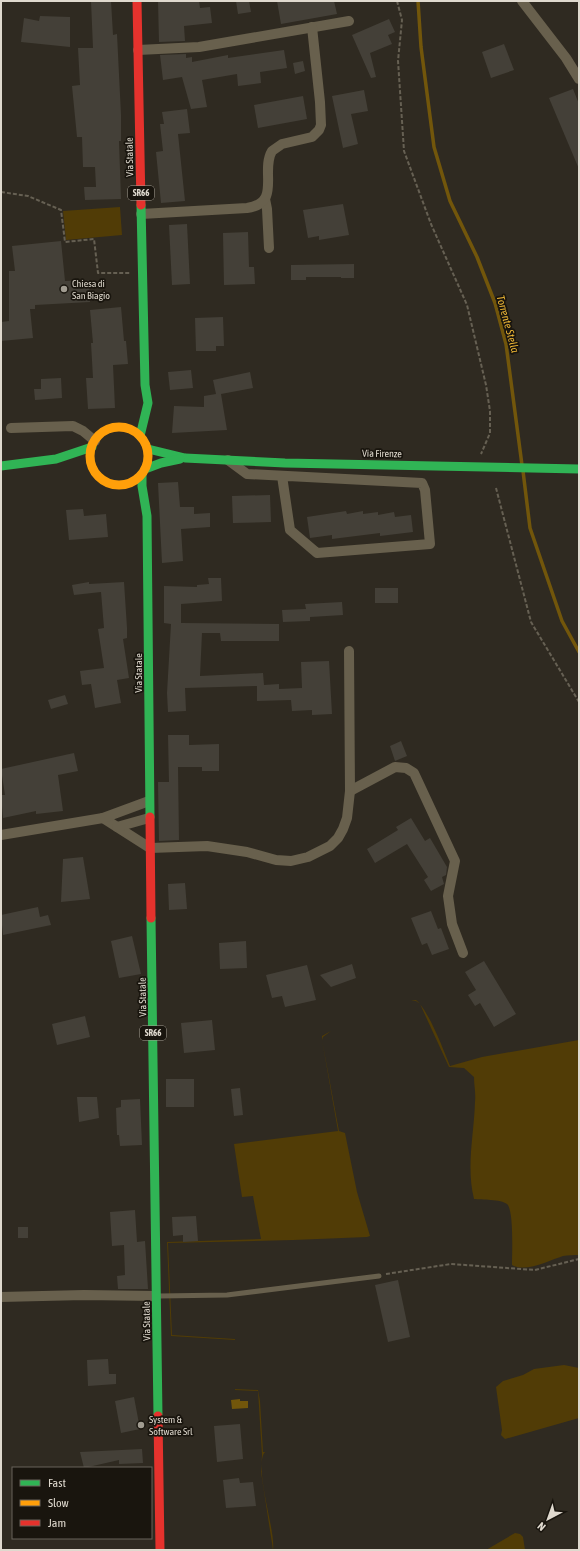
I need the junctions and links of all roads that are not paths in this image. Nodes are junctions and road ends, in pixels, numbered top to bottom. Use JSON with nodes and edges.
{"nodes":[{"id":1,"x":137,"y":1,"type":"edge"},
{"id":2,"x":522,"y":1,"type":"edge"},
{"id":3,"x":349,"y":21,"type":"dead end"},
{"id":4,"x":312,"y":28,"type":"junction"},
{"id":5,"x":138,"y":50,"type":"junction"},
{"id":6,"x":579,"y":79,"type":"edge"},
{"id":7,"x":265,"y":199,"type":"junction"},
{"id":8,"x":142,"y":214,"type":"junction"},
{"id":9,"x":269,"y":248,"type":"dead end"},
{"id":10,"x":145,"y":385,"type":"junction"},
{"id":11,"x":11,"y":428,"type":"dead end"},
{"id":12,"x":125,"y":428,"type":"junction"},
{"id":13,"x":140,"y":436,"type":"junction"},
{"id":14,"x":94,"y":444,"type":"junction"},
{"id":15,"x":148,"y":449,"type":"junction"},
{"id":16,"x":185,"y":458,"type":"junction"},
{"id":17,"x":56,"y":459,"type":"junction"},
{"id":18,"x":227,"y":460,"type":"junction"},
{"id":19,"x":72,"y":463,"type":"dead end"},
{"id":20,"x":1,"y":466,"type":"edge"},
{"id":21,"x":83,"y":466,"type":"dead end"},
{"id":22,"x":93,"y":468,"type":"junction"},
{"id":23,"x":579,"y":469,"type":"edge"},
{"id":24,"x":144,"y":472,"type":"junction"},
{"id":25,"x":282,"y":476,"type":"junction"},
{"id":26,"x":118,"y":485,"type":"junction"},
{"id":27,"x":147,"y":516,"type":"junction"},
{"id":28,"x":349,"y":651,"type":"dead end"},
{"id":29,"x":350,"y":791,"type":"junction"},
{"id":30,"x":149,"y":801,"type":"junction"},
{"id":31,"x":103,"y":818,"type":"junction"},
{"id":32,"x":149,"y":818,"type":"junction"},
{"id":33,"x":117,"y":827,"type":"junction"},
{"id":34,"x":1,"y":835,"type":"edge"},
{"id":35,"x":150,"y":848,"type":"junction"},
{"id":36,"x":463,"y":953,"type":"dead end"},
{"id":37,"x":378,"y":1276,"type":"road end"},
{"id":38,"x":156,"y":1296,"type":"junction"},
{"id":39,"x":1,"y":1297,"type":"edge"},
{"id":40,"x":160,"y":1550,"type":"edge"}],
"edges":[{"from":1,"to":5,"type":"main road","name":"Via Statale","number":"SR66"},
{"from":2,"to":6,"type":"street"},
{"from":3,"to":4,"type":"street"},
{"from":4,"to":5,"type":"street"},
{"from":4,"to":7,"type":"street"},
{"from":5,"to":8,"type":"main road","name":"Via Statale","number":"SR66"},
{"from":7,"to":8,"type":"street"},
{"from":7,"to":9,"type":"street"},
{"from":8,"to":10,"type":"main road","name":"Via Statale","number":"SR66"},
{"from":10,"to":12,"type":"main road","name":"Via Statale","number":"SR66"},
{"from":10,"to":13,"type":"main road","name":"Via Statale","number":"SR66"},
{"from":11,"to":14,"type":"street"},
{"from":12,"to":13,"type":"main road"},
{"from":12,"to":14,"type":"main road"},
{"from":13,"to":15,"type":"main road"},
{"from":14,"to":17,"type":"main road"},
{"from":14,"to":22,"type":"main road"},
{"from":15,"to":16,"type":"main road"},
{"from":15,"to":24,"type":"main road","number":"SR66"},
{"from":16,"to":18,"type":"main road","name":"Via Firenze"},
{"from":16,"to":24,"type":"main road"},
{"from":17,"to":19,"type":"main road"},
{"from":17,"to":20,"type":"main road"},
{"from":18,"to":23,"type":"main road","name":"Via Firenze"},
{"from":18,"to":25,"type":"street"},
{"from":21,"to":22,"type":"main road"},
{"from":22,"to":26,"type":"main road"},
{"from":24,"to":26,"type":"main road"},
{"from":24,"to":27,"type":"main road","name":"Via Statale","number":"SR66"},
{"from":25,"to":25,"type":"street"},
{"from":26,"to":27,"type":"main road"},
{"from":27,"to":30,"type":"main road","name":"Via Statale","number":"SR66"},
{"from":28,"to":29,"type":"street"},
{"from":29,"to":35,"type":"street"},
{"from":29,"to":36,"type":"street"},
{"from":30,"to":31,"type":"street"},
{"from":30,"to":32,"type":"main road","name":"Via Statale","number":"SR66"},
{"from":31,"to":33,"type":"street"},
{"from":31,"to":34,"type":"street"},
{"from":32,"to":33,"type":"street"},
{"from":32,"to":35,"type":"main road","name":"Via Statale","number":"SR66"},
{"from":33,"to":35,"type":"street"},
{"from":35,"to":38,"type":"main road","name":"Via Statale","number":"SR66"},
{"from":37,"to":38,"type":"lane"},
{"from":38,"to":39,"type":"street"},
{"from":38,"to":40,"type":"main road","name":"Via Statale","number":"SR66"}]}
